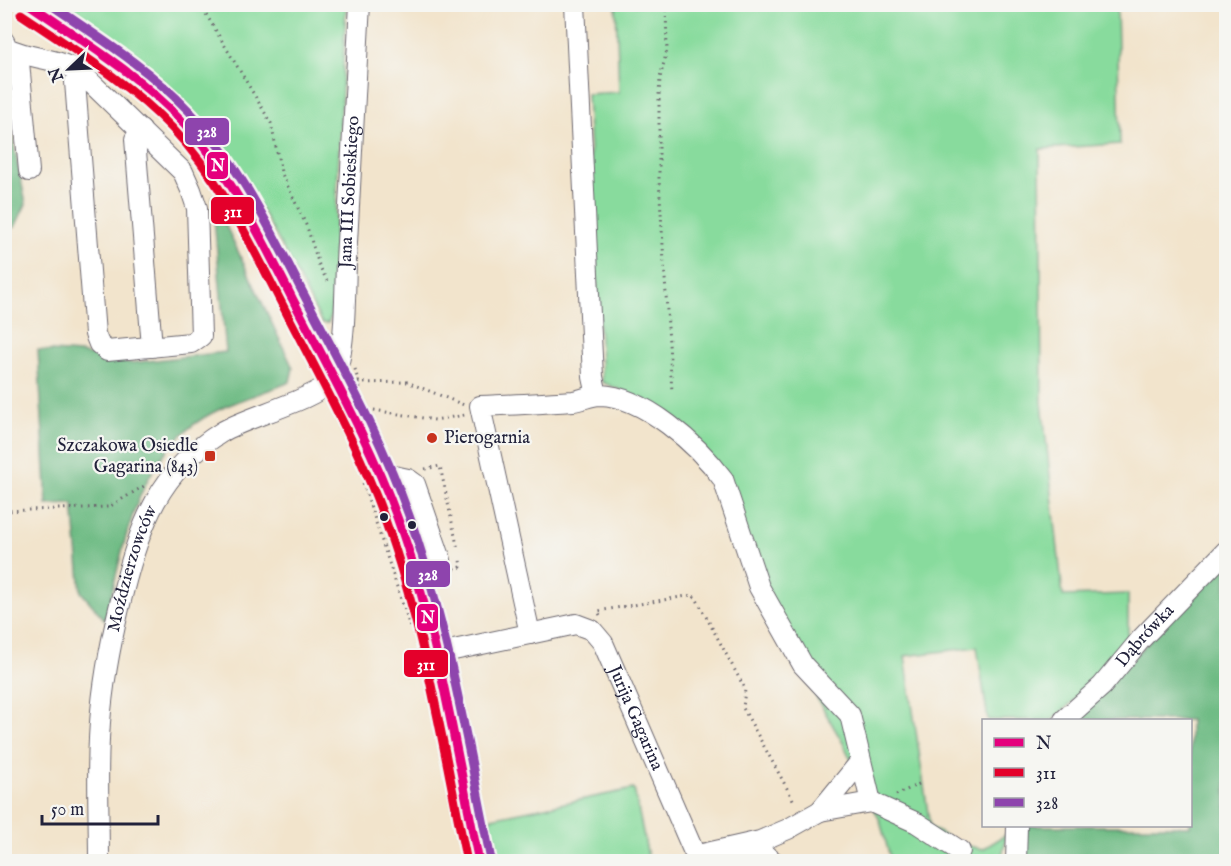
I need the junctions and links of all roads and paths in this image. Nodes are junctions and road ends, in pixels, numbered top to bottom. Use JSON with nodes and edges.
{"nodes":[{"id":1,"x":28,"y":4,"type":"edge"},
{"id":2,"x":200,"y":4,"type":"edge"},
{"id":3,"x":360,"y":4,"type":"edge"},
{"id":4,"x":575,"y":4,"type":"edge"},
{"id":5,"x":666,"y":4,"type":"edge"},
{"id":6,"x":4,"y":41,"type":"edge"},
{"id":7,"x":22,"y":54,"type":"junction"},
{"id":8,"x":80,"y":72,"type":"junction"},
{"id":9,"x":141,"y":130,"type":"junction"},
{"id":10,"x":29,"y":171,"type":"dead end"},
{"id":11,"x":335,"y":288,"type":"dead end"},
{"id":12,"x":152,"y":347,"type":"junction"},
{"id":13,"x":334,"y":377,"type":"junction"},
{"id":14,"x":358,"y":383,"type":"dead end"},
{"id":15,"x":672,"y":392,"type":"dead end"},
{"id":16,"x":597,"y":395,"type":"junction"},
{"id":17,"x":368,"y":409,"type":"dead end"},
{"id":18,"x":481,"y":410,"type":"junction"},
{"id":19,"x":440,"y":466,"type":"dead end"},
{"id":20,"x":417,"y":469,"type":"dead end"},
{"id":21,"x":371,"y":477,"type":"junction"},
{"id":22,"x":147,"y":485,"type":"dead end"},
{"id":23,"x":4,"y":511,"type":"edge"},
{"id":24,"x":1227,"y":551,"type":"edge"},
{"id":25,"x":419,"y":589,"type":"junction"},
{"id":26,"x":598,"y":611,"type":"dead end"},
{"id":27,"x":530,"y":634,"type":"junction"},
{"id":28,"x":413,"y":636,"type":"dead end"},
{"id":29,"x":435,"y":654,"type":"junction"},
{"id":30,"x":1065,"y":719,"type":"edge"},
{"id":31,"x":860,"y":762,"type":"junction"},
{"id":32,"x":871,"y":802,"type":"junction"},
{"id":33,"x":795,"y":803,"type":"dead end"},
{"id":34,"x":820,"y":811,"type":"junction"},
{"id":35,"x":1017,"y":827,"type":"edge"},
{"id":36,"x":960,"y":851,"type":"dead end"},
{"id":37,"x":702,"y":858,"type":"edge"},
{"id":38,"x":99,"y":861,"type":"edge"},
{"id":39,"x":479,"y":861,"type":"edge"},
{"id":40,"x":727,"y":861,"type":"edge"},
{"id":41,"x":774,"y":861,"type":"edge"},
{"id":42,"x":1016,"y":861,"type":"edge"}],
"edges":[{"from":1,"to":13,"type":"street"},
{"from":2,"to":11,"type":"path"},
{"from":3,"to":13,"type":"street","name":"Jana III Sobieskiego"},
{"from":4,"to":16,"type":"street"},
{"from":5,"to":15,"type":"path"},
{"from":6,"to":7,"type":"street"},
{"from":7,"to":8,"type":"street"},
{"from":7,"to":10,"type":"street"},
{"from":8,"to":9,"type":"street"},
{"from":8,"to":12,"type":"street"},
{"from":9,"to":12,"type":"street"},
{"from":9,"to":12,"type":"street"},
{"from":13,"to":21,"type":"street"},
{"from":13,"to":38,"type":"street","name":"Moździerzowców"},
{"from":14,"to":18,"type":"path"},
{"from":16,"to":18,"type":"street"},
{"from":16,"to":31,"type":"street"},
{"from":17,"to":18,"type":"path"},
{"from":18,"to":27,"type":"street"},
{"from":19,"to":20,"type":"path"},
{"from":21,"to":25,"type":"street"},
{"from":21,"to":25,"type":"street"},
{"from":21,"to":28,"type":"path"},
{"from":22,"to":23,"type":"path"},
{"from":24,"to":30,"type":"street","name":"Dąbrówka"},
{"from":25,"to":29,"type":"street"},
{"from":26,"to":33,"type":"path"},
{"from":27,"to":29,"type":"street","name":"Jurija Gagarina"},
{"from":27,"to":37,"type":"street","name":"Jurija Gagarina"},
{"from":29,"to":39,"type":"street"},
{"from":31,"to":32,"type":"street"},
{"from":31,"to":34,"type":"street"},
{"from":32,"to":34,"type":"street"},
{"from":32,"to":36,"type":"street"},
{"from":34,"to":37,"type":"street"},
{"from":35,"to":42,"type":"street"},
{"from":40,"to":41,"type":"street"}]}
